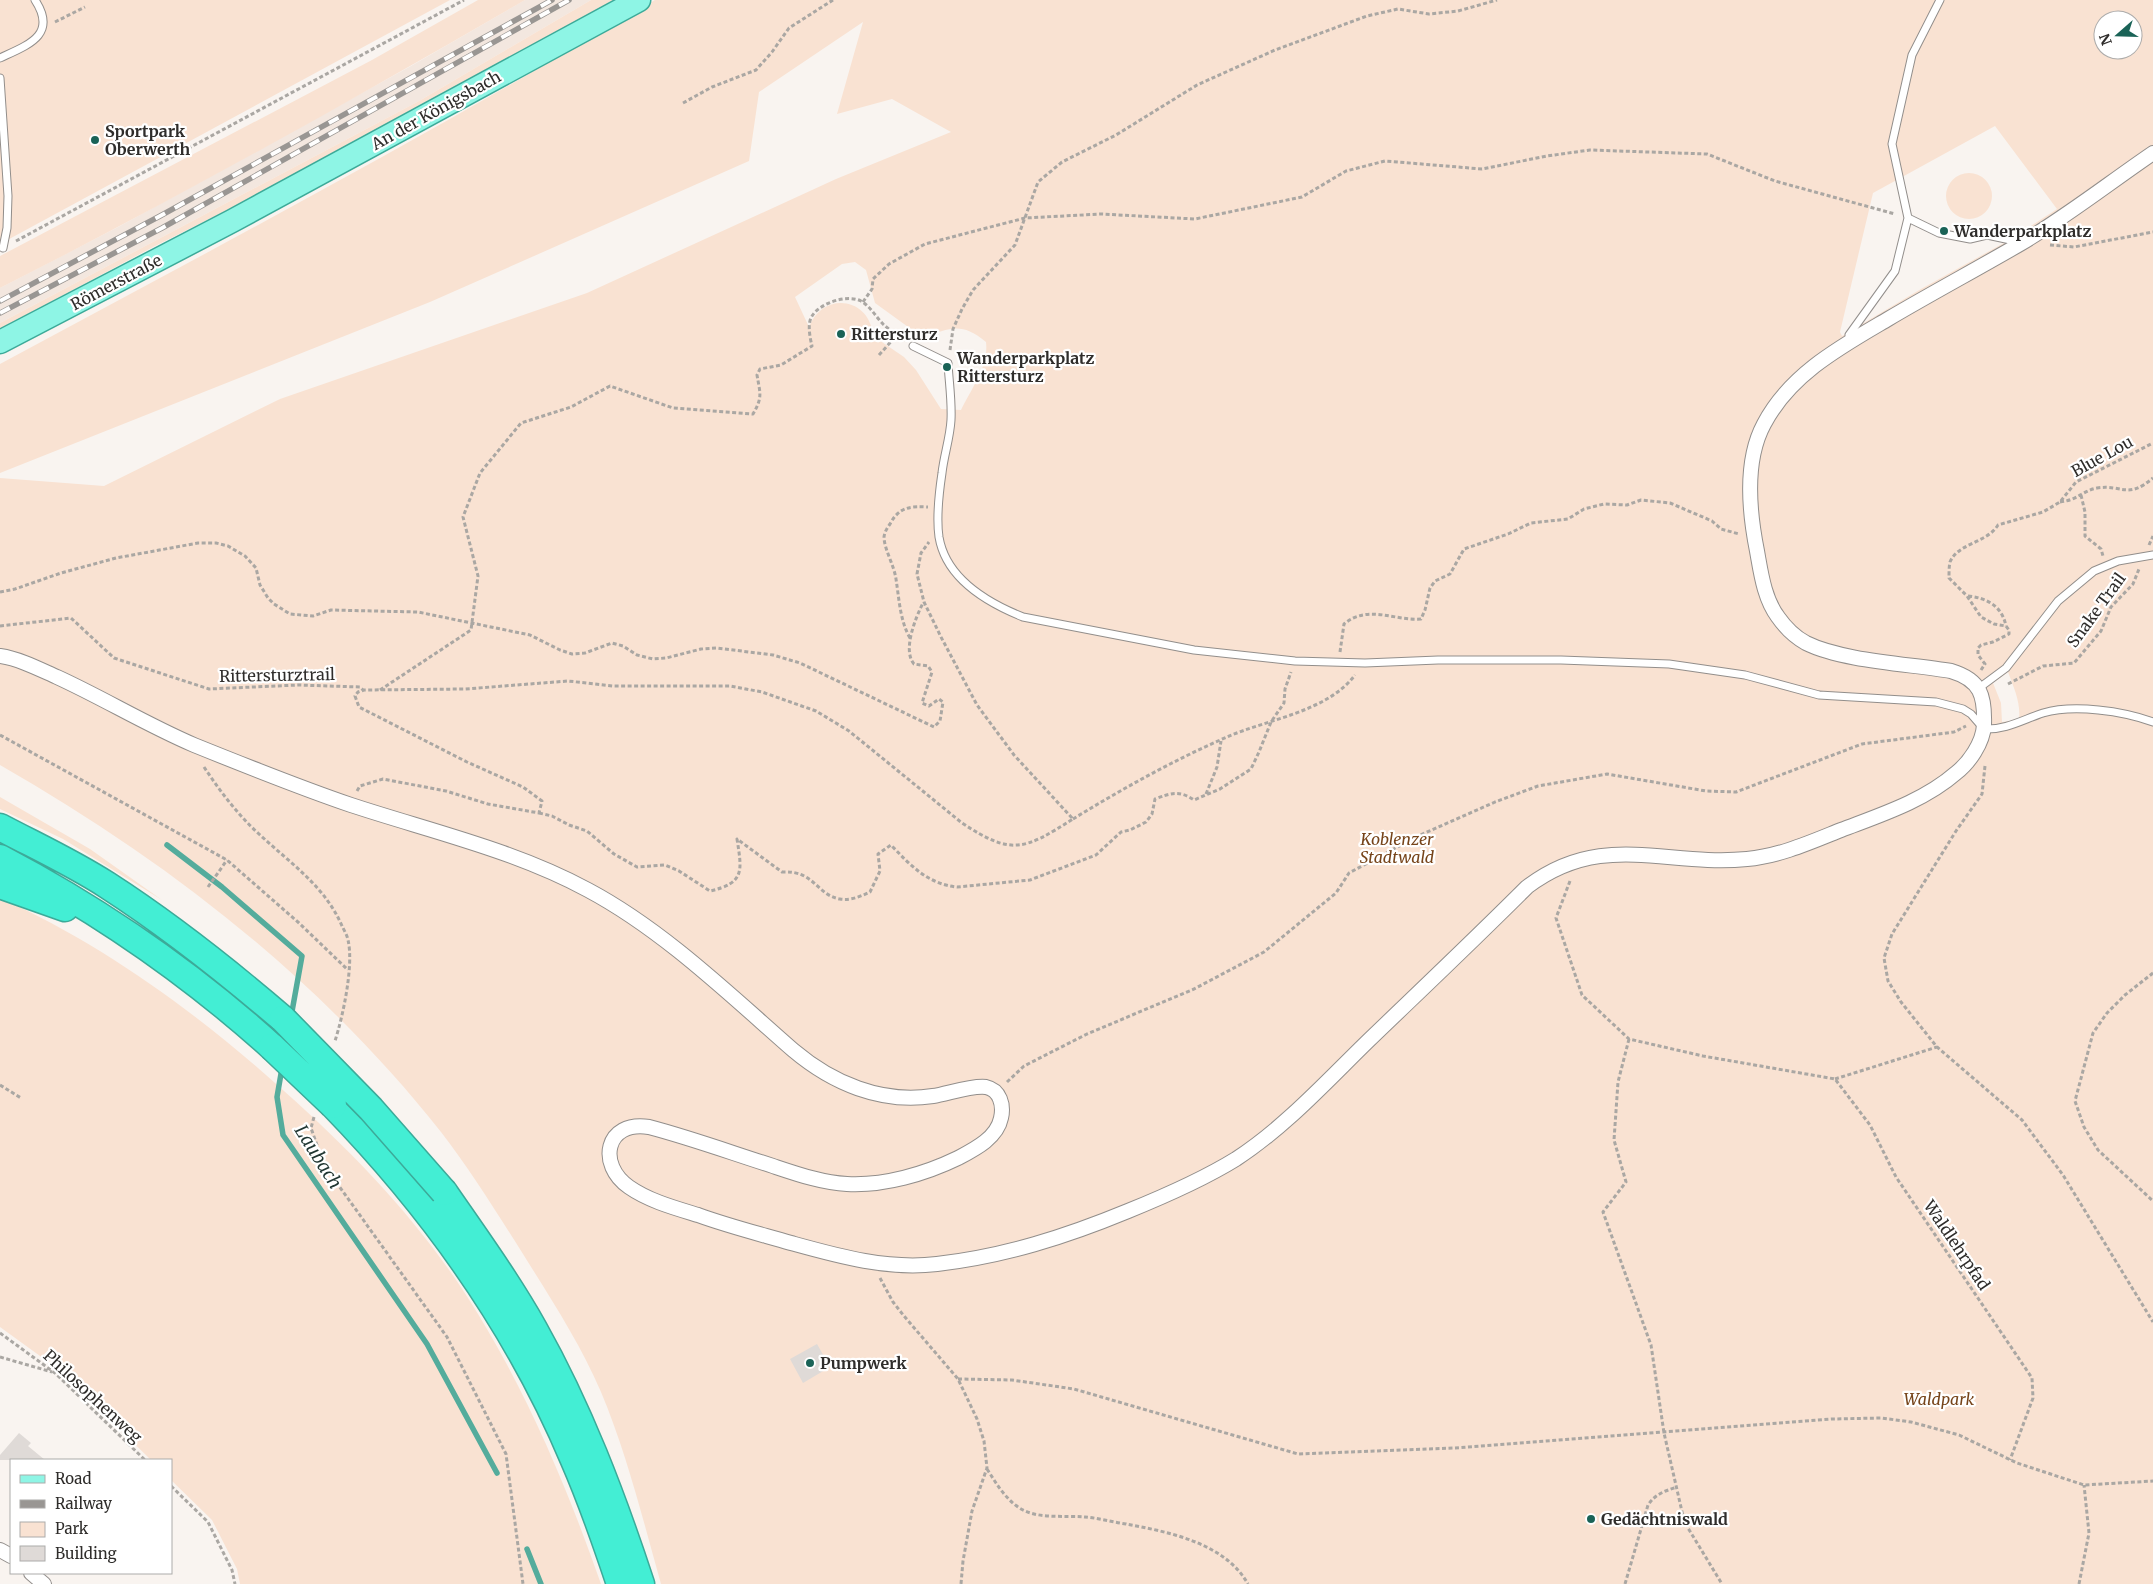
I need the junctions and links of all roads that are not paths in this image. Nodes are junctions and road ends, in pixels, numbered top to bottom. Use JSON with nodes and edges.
{"nodes":[{"id":1,"x":35,"y":0,"type":"edge"},
{"id":2,"x":639,"y":0,"type":"edge"},
{"id":3,"x":1940,"y":0,"type":"edge"},
{"id":4,"x":0,"y":58,"type":"edge"},
{"id":5,"x":0,"y":78,"type":"edge"},
{"id":6,"x":2153,"y":153,"type":"edge"},
{"id":7,"x":1908,"y":218,"type":"junction"},
{"id":8,"x":232,"y":221,"type":"joint"},
{"id":9,"x":2022,"y":242,"type":"junction"},
{"id":10,"x":3,"y":248,"type":"road end"},
{"id":11,"x":1852,"y":340,"type":"junction"},
{"id":12,"x":0,"y":342,"type":"edge"},
{"id":13,"x":913,"y":346,"type":"dead end"},
{"id":14,"x":2153,"y":555,"type":"edge"},
{"id":15,"x":0,"y":656,"type":"edge"},
{"id":16,"x":1978,"y":689,"type":"junction"},
{"id":17,"x":2153,"y":722,"type":"edge"},
{"id":18,"x":1980,"y":730,"type":"junction"},
{"id":19,"x":0,"y":827,"type":"edge"},
{"id":20,"x":0,"y":858,"type":"edge"},
{"id":21,"x":0,"y":884,"type":"edge"},
{"id":22,"x":112,"y":924,"type":"junction"},
{"id":23,"x":32,"y":1574,"type":"edge"},
{"id":24,"x":44,"y":1584,"type":"edge"},
{"id":25,"x":620,"y":1584,"type":"edge"},
{"id":26,"x":641,"y":1584,"type":"edge"}],
"edges":[{"from":1,"to":4,"type":"lane"},
{"from":2,"to":8,"type":"main road","name":"An der Königsbach"},
{"from":3,"to":7,"type":"lane"},
{"from":5,"to":10,"type":"lane"},
{"from":6,"to":9,"type":"street"},
{"from":7,"to":9,"type":"lane"},
{"from":7,"to":11,"type":"lane"},
{"from":8,"to":12,"type":"main road","name":"Römerstraße"},
{"from":9,"to":11,"type":"street"},
{"from":11,"to":16,"type":"street"},
{"from":13,"to":18,"type":"lane"},
{"from":14,"to":16,"type":"lane"},
{"from":15,"to":18,"type":"street"},
{"from":16,"to":18,"type":"street"},
{"from":17,"to":18,"type":"lane"},
{"from":19,"to":26,"type":"highway","bridge":true},
{"from":20,"to":22,"type":"highway"},
{"from":21,"to":22,"type":"highway"},
{"from":22,"to":25,"type":"highway","bridge":true},
{"from":23,"to":24,"type":"street"}]}
